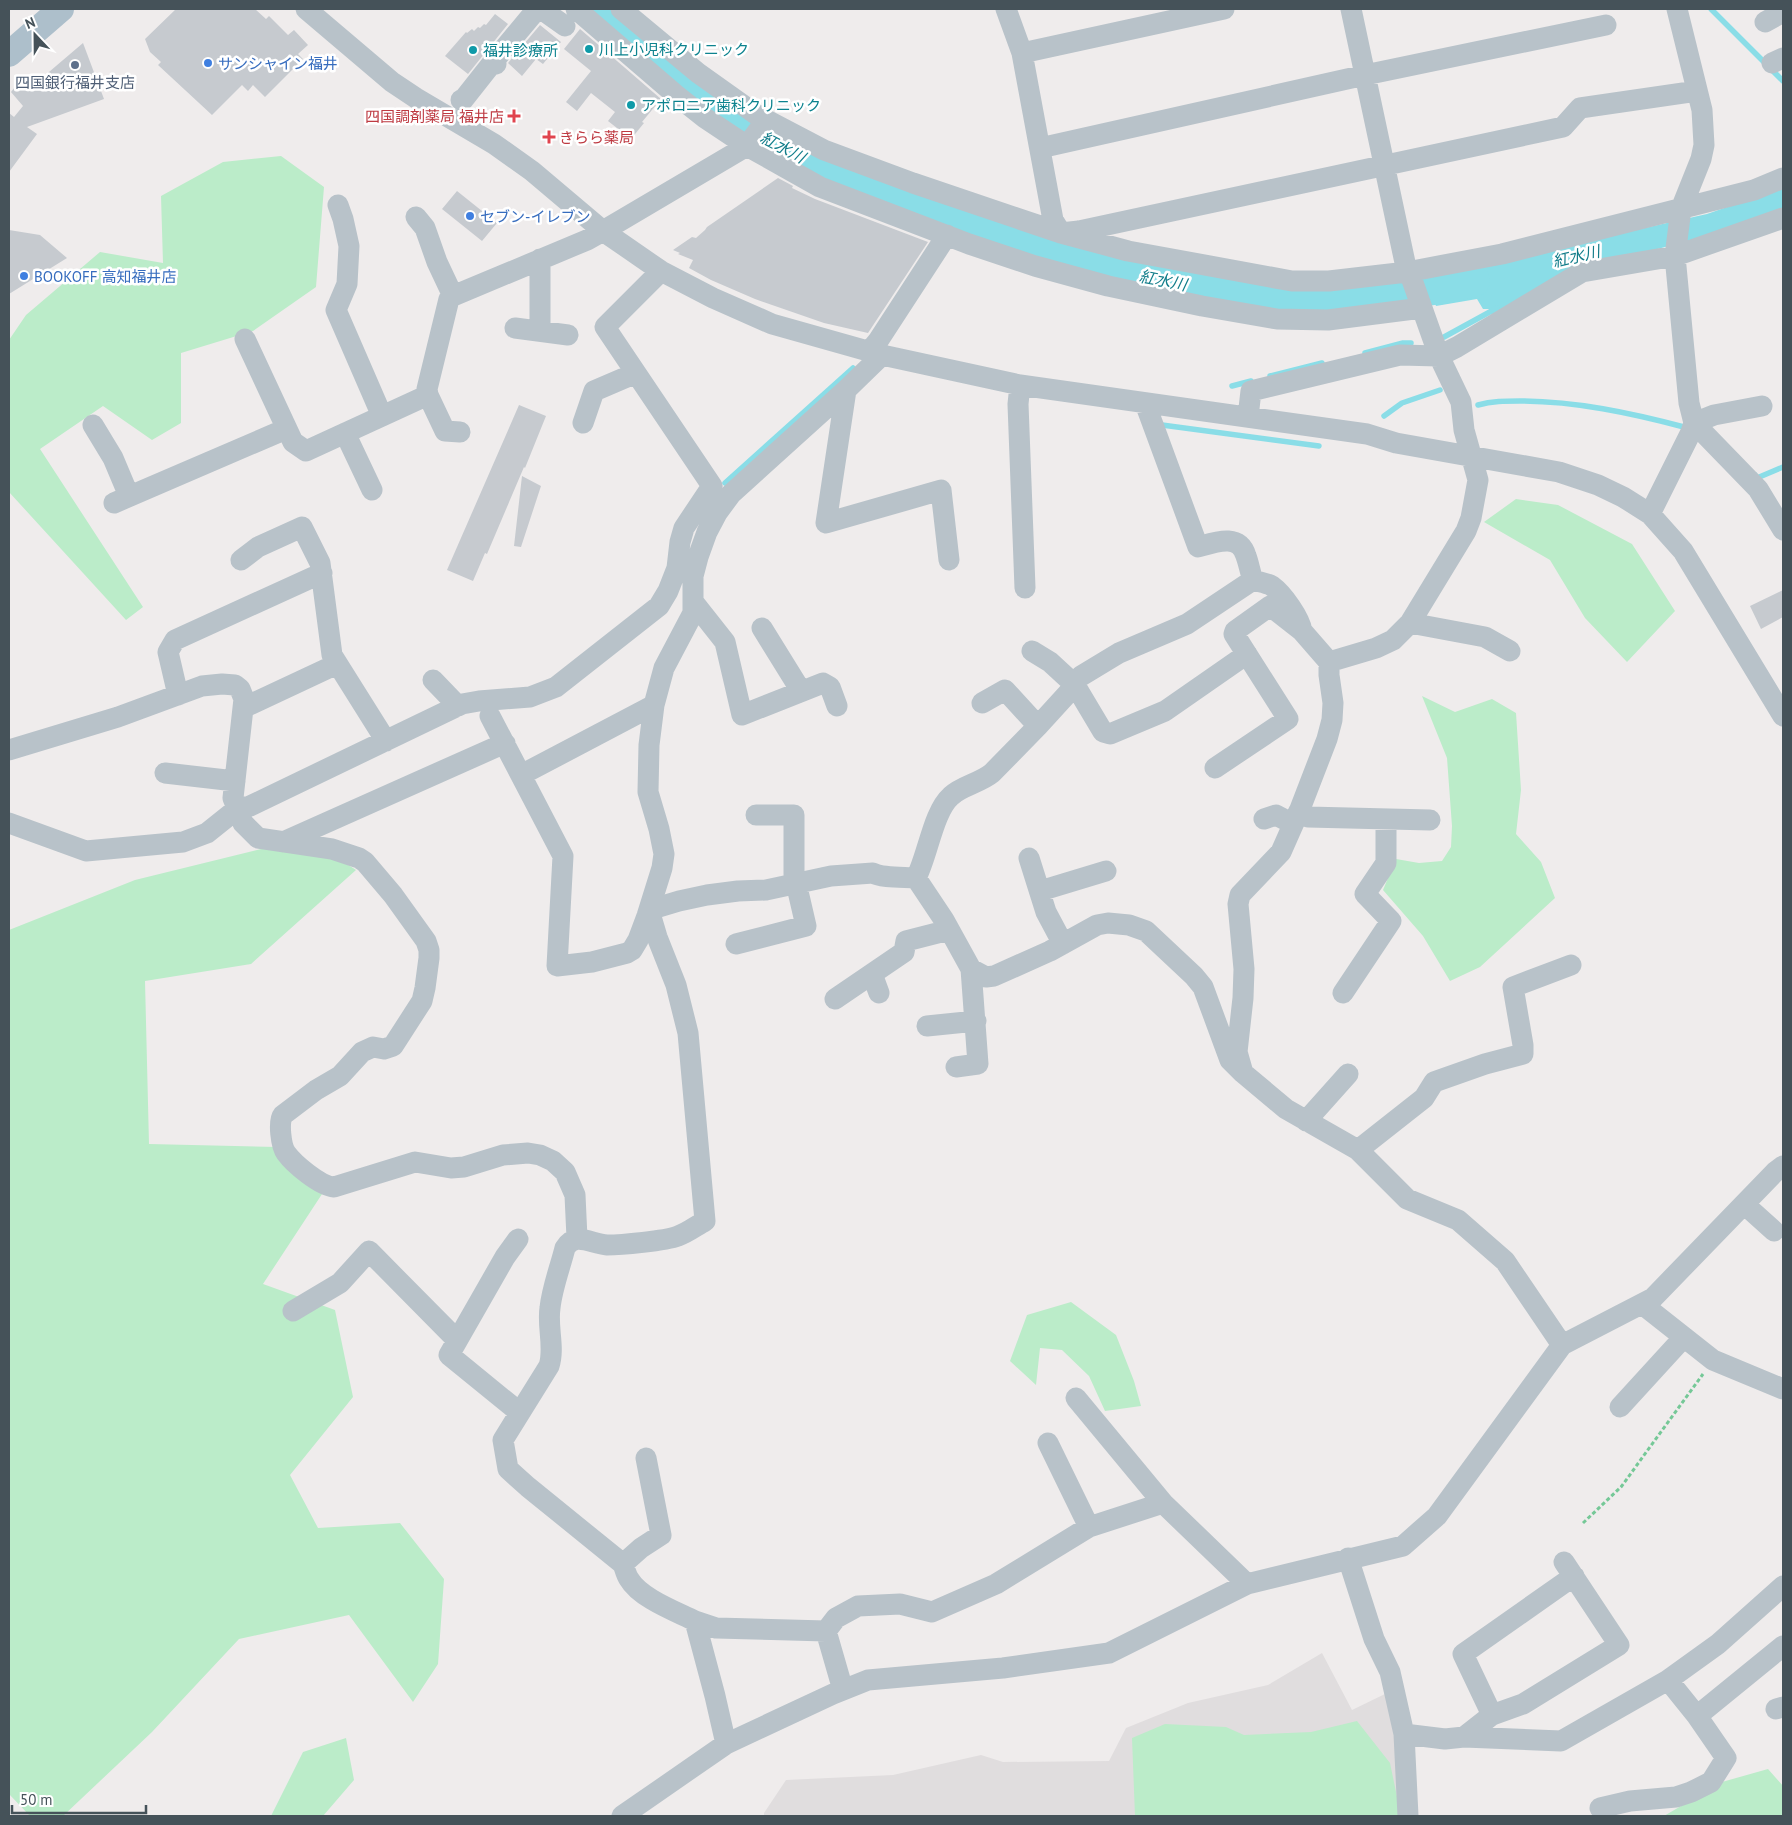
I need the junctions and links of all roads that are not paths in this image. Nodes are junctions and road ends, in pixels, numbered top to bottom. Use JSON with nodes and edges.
{"nodes":[{"id":1,"x":61,"y":9,"type":"edge"},
{"id":2,"x":306,"y":9,"type":"edge"},
{"id":3,"x":537,"y":9,"type":"edge"},
{"id":4,"x":541,"y":9,"type":"edge"},
{"id":5,"x":620,"y":9,"type":"edge"},
{"id":6,"x":1006,"y":9,"type":"edge"},
{"id":7,"x":1224,"y":9,"type":"edge"},
{"id":8,"x":1351,"y":9,"type":"edge"},
{"id":9,"x":1677,"y":9,"type":"edge"},
{"id":10,"x":1783,"y":12,"type":"edge"},
{"id":11,"x":570,"y":17,"type":"edge"},
{"id":12,"x":1765,"y":22,"type":"dead end"},
{"id":13,"x":1606,"y":25,"type":"dead end"},
{"id":14,"x":1022,"y":53,"type":"junction"},
{"id":15,"x":9,"y":54,"type":"edge"},
{"id":16,"x":1365,"y":75,"type":"junction"},
{"id":17,"x":1697,"y":91,"type":"junction"},
{"id":18,"x":461,"y":100,"type":"dead end"},
{"id":19,"x":764,"y":122,"type":"junction"},
{"id":20,"x":748,"y":144,"type":"junction"},
{"id":21,"x":1040,"y":148,"type":"junction"},
{"id":22,"x":1385,"y":166,"type":"junction"},
{"id":23,"x":1783,"y":178,"type":"edge"},
{"id":24,"x":338,"y":205,"type":"dead end"},
{"id":25,"x":1680,"y":214,"type":"junction"},
{"id":26,"x":416,"y":217,"type":"dead end"},
{"id":27,"x":1783,"y":218,"type":"edge"},
{"id":28,"x":603,"y":230,"type":"junction"},
{"id":29,"x":1061,"y":233,"type":"junction"},
{"id":30,"x":948,"y":235,"type":"junction"},
{"id":31,"x":1676,"y":252,"type":"junction"},
{"id":32,"x":540,"y":259,"type":"junction"},
{"id":33,"x":661,"y":271,"type":"junction"},
{"id":34,"x":1409,"y":274,"type":"junction"},
{"id":35,"x":453,"y":296,"type":"junction"},
{"id":36,"x":1422,"y":307,"type":"junction"},
{"id":37,"x":515,"y":328,"type":"dead end"},
{"id":38,"x":540,"y":330,"type":"junction"},
{"id":39,"x":568,"y":334,"type":"dead end"},
{"id":40,"x":245,"y":339,"type":"dead end"},
{"id":41,"x":875,"y":354,"type":"junction"},
{"id":42,"x":1438,"y":356,"type":"junction"},
{"id":43,"x":636,"y":373,"type":"junction"},
{"id":44,"x":1020,"y":385,"type":"junction"},
{"id":45,"x":846,"y":390,"type":"junction"},
{"id":46,"x":428,"y":395,"type":"junction"},
{"id":47,"x":1145,"y":403,"type":"junction"},
{"id":48,"x":1762,"y":406,"type":"dead end"},
{"id":49,"x":382,"y":416,"type":"junction"},
{"id":50,"x":1248,"y":417,"type":"junction"},
{"id":51,"x":583,"y":423,"type":"dead end"},
{"id":52,"x":1694,"y":423,"type":"junction"},
{"id":53,"x":93,"y":424,"type":"dead end"},
{"id":54,"x":286,"y":429,"type":"junction"},
{"id":55,"x":460,"y":432,"type":"dead end"},
{"id":56,"x":345,"y":433,"type":"junction"},
{"id":57,"x":1472,"y":457,"type":"junction"},
{"id":58,"x":372,"y":490,"type":"dead end"},
{"id":59,"x":1650,"y":514,"type":"junction"},
{"id":60,"x":1783,"y":530,"type":"edge"},
{"id":61,"x":241,"y":560,"type":"dead end"},
{"id":62,"x":949,"y":560,"type":"dead end"},
{"id":63,"x":322,"y":573,"type":"junction"},
{"id":64,"x":1253,"y":580,"type":"junction"},
{"id":65,"x":1026,"y":588,"type":"dead end"},
{"id":66,"x":694,"y":604,"type":"junction"},
{"id":67,"x":1410,"y":623,"type":"junction"},
{"id":68,"x":762,"y":628,"type":"dead end"},
{"id":69,"x":1302,"y":631,"type":"junction"},
{"id":70,"x":1032,"y":651,"type":"dead end"},
{"id":71,"x":1510,"y":651,"type":"dead end"},
{"id":72,"x":1247,"y":654,"type":"junction"},
{"id":73,"x":1329,"y":662,"type":"junction"},
{"id":74,"x":337,"y":664,"type":"junction"},
{"id":75,"x":432,"y":680,"type":"dead end"},
{"id":76,"x":1074,"y":685,"type":"junction"},
{"id":77,"x":800,"y":691,"type":"junction"},
{"id":78,"x":178,"y":695,"type":"junction"},
{"id":79,"x":982,"y":703,"type":"dead end"},
{"id":80,"x":654,"y":705,"type":"junction"},
{"id":81,"x":458,"y":706,"type":"junction"},
{"id":82,"x":837,"y":706,"type":"dead end"},
{"id":83,"x":243,"y":708,"type":"junction"},
{"id":84,"x":490,"y":716,"type":"dead end"},
{"id":85,"x":1783,"y":716,"type":"edge"},
{"id":86,"x":1038,"y":726,"type":"junction"},
{"id":87,"x":386,"y":740,"type":"junction"},
{"id":88,"x":505,"y":743,"type":"junction"},
{"id":89,"x":9,"y":750,"type":"edge"},
{"id":90,"x":1215,"y":768,"type":"dead end"},
{"id":91,"x":165,"y":773,"type":"dead end"},
{"id":92,"x":521,"y":775,"type":"junction"},
{"id":93,"x":235,"y":781,"type":"junction"},
{"id":94,"x":237,"y":809,"type":"junction"},
{"id":95,"x":756,"y":815,"type":"dead end"},
{"id":96,"x":1264,"y":819,"type":"dead end"},
{"id":97,"x":1296,"y":819,"type":"junction"},
{"id":98,"x":1386,"y":819,"type":"junction"},
{"id":99,"x":1430,"y":820,"type":"dead end"},
{"id":100,"x":9,"y":823,"type":"edge"},
{"id":101,"x":283,"y":842,"type":"junction"},
{"id":102,"x":1029,"y":858,"type":"dead end"},
{"id":103,"x":1106,"y":871,"type":"dead end"},
{"id":104,"x":916,"y":878,"type":"junction"},
{"id":105,"x":796,"y":884,"type":"junction"},
{"id":106,"x":1040,"y":891,"type":"junction"},
{"id":107,"x":649,"y":910,"type":"junction"},
{"id":108,"x":949,"y":930,"type":"junction"},
{"id":109,"x":736,"y":944,"type":"dead end"},
{"id":110,"x":1063,"y":944,"type":"junction"},
{"id":111,"x":1571,"y":965,"type":"dead end"},
{"id":112,"x":971,"y":969,"type":"junction"},
{"id":113,"x":1344,"y":992,"type":"dead end"},
{"id":114,"x":835,"y":999,"type":"dead end"},
{"id":115,"x":976,"y":1021,"type":"junction"},
{"id":116,"x":927,"y":1026,"type":"dead end"},
{"id":117,"x":956,"y":1067,"type":"dead end"},
{"id":118,"x":1243,"y":1073,"type":"junction"},
{"id":119,"x":1348,"y":1074,"type":"dead end"},
{"id":120,"x":1306,"y":1121,"type":"junction"},
{"id":121,"x":1358,"y":1150,"type":"junction"},
{"id":122,"x":1783,"y":1166,"type":"edge"},
{"id":123,"x":1744,"y":1204,"type":"junction"},
{"id":124,"x":1774,"y":1231,"type":"dead end"},
{"id":125,"x":518,"y":1238,"type":"dead end"},
{"id":126,"x":577,"y":1238,"type":"junction"},
{"id":127,"x":1642,"y":1304,"type":"junction"},
{"id":128,"x":293,"y":1311,"type":"dead end"},
{"id":129,"x":1684,"y":1337,"type":"junction"},
{"id":130,"x":457,"y":1340,"type":"junction"},
{"id":131,"x":1562,"y":1345,"type":"junction"},
{"id":132,"x":1783,"y":1389,"type":"edge"},
{"id":133,"x":1076,"y":1398,"type":"dead end"},
{"id":134,"x":1620,"y":1408,"type":"dead end"},
{"id":135,"x":519,"y":1412,"type":"junction"},
{"id":136,"x":1048,"y":1443,"type":"dead end"},
{"id":137,"x":646,"y":1458,"type":"dead end"},
{"id":138,"x":1163,"y":1503,"type":"junction"},
{"id":139,"x":1089,"y":1527,"type":"junction"},
{"id":140,"x":1348,"y":1558,"type":"junction"},
{"id":141,"x":623,"y":1564,"type":"junction"},
{"id":142,"x":1247,"y":1584,"type":"junction"},
{"id":143,"x":1783,"y":1586,"type":"edge"},
{"id":144,"x":695,"y":1621,"type":"junction"},
{"id":145,"x":826,"y":1632,"type":"junction"},
{"id":146,"x":1783,"y":1646,"type":"edge"},
{"id":147,"x":1668,"y":1680,"type":"junction"},
{"id":148,"x":843,"y":1690,"type":"junction"},
{"id":149,"x":1492,"y":1716,"type":"junction"},
{"id":150,"x":1697,"y":1716,"type":"junction"},
{"id":151,"x":1404,"y":1734,"type":"junction"},
{"id":152,"x":1464,"y":1738,"type":"junction"},
{"id":153,"x":726,"y":1744,"type":"junction"},
{"id":154,"x":1600,"y":1808,"type":"dead end"},
{"id":155,"x":622,"y":1816,"type":"edge"},
{"id":156,"x":1408,"y":1816,"type":"edge"}],
"edges":[{"from":1,"to":15,"type":"main road"},
{"from":2,"to":28,"type":"street"},
{"from":3,"to":18,"type":"street"},
{"from":4,"to":11,"type":"street"},
{"from":5,"to":19,"type":"street"},
{"from":6,"to":14,"type":"street"},
{"from":7,"to":14,"type":"street"},
{"from":8,"to":16,"type":"street"},
{"from":9,"to":17,"type":"street"},
{"from":10,"to":12,"type":"street"},
{"from":11,"to":20,"type":"street"},
{"from":13,"to":16,"type":"street"},
{"from":14,"to":21,"type":"street"},
{"from":16,"to":21,"type":"street"},
{"from":16,"to":22,"type":"street"},
{"from":17,"to":22,"type":"street"},
{"from":17,"to":25,"type":"street"},
{"from":19,"to":20,"type":"street"},
{"from":19,"to":29,"type":"street"},
{"from":20,"to":28,"type":"street"},
{"from":20,"to":30,"type":"street"},
{"from":21,"to":29,"type":"street"},
{"from":22,"to":29,"type":"street"},
{"from":22,"to":34,"type":"street"},
{"from":23,"to":25,"type":"street"},
{"from":24,"to":49,"type":"street"},
{"from":25,"to":31,"type":"street"},
{"from":25,"to":34,"type":"street"},
{"from":26,"to":35,"type":"street"},
{"from":27,"to":31,"type":"street"},
{"from":28,"to":32,"type":"street"},
{"from":28,"to":33,"type":"street"},
{"from":29,"to":34,"type":"street"},
{"from":30,"to":36,"type":"street"},
{"from":30,"to":41,"type":"street"},
{"from":31,"to":42,"type":"street"},
{"from":31,"to":52,"type":"street"},
{"from":32,"to":35,"type":"street"},
{"from":32,"to":38,"type":"street"},
{"from":33,"to":41,"type":"street"},
{"from":33,"to":43,"type":"street"},
{"from":34,"to":36,"type":"street"},
{"from":35,"to":46,"type":"street"},
{"from":36,"to":42,"type":"street"},
{"from":37,"to":38,"type":"street"},
{"from":38,"to":39,"type":"street"},
{"from":40,"to":54,"type":"street"},
{"from":41,"to":44,"type":"street"},
{"from":41,"to":45,"type":"street"},
{"from":42,"to":50,"type":"street"},
{"from":42,"to":57,"type":"street"},
{"from":43,"to":51,"type":"street"},
{"from":43,"to":81,"type":"street"},
{"from":44,"to":47,"type":"street"},
{"from":44,"to":65,"type":"street"},
{"from":45,"to":62,"type":"street"},
{"from":45,"to":66,"type":"street"},
{"from":46,"to":49,"type":"street"},
{"from":46,"to":55,"type":"street"},
{"from":47,"to":50,"type":"street"},
{"from":47,"to":64,"type":"street"},
{"from":48,"to":52,"type":"street"},
{"from":49,"to":56,"type":"street"},
{"from":50,"to":57,"type":"street"},
{"from":52,"to":59,"type":"street"},
{"from":52,"to":60,"type":"street"},
{"from":53,"to":54,"type":"street"},
{"from":54,"to":56,"type":"street"},
{"from":56,"to":58,"type":"street"},
{"from":57,"to":59,"type":"street"},
{"from":57,"to":67,"type":"street"},
{"from":59,"to":85,"type":"street"},
{"from":61,"to":63,"type":"street"},
{"from":63,"to":74,"type":"street"},
{"from":63,"to":78,"type":"street"},
{"from":64,"to":69,"type":"street"},
{"from":64,"to":76,"type":"street"},
{"from":66,"to":77,"type":"street"},
{"from":66,"to":80,"type":"street"},
{"from":67,"to":71,"type":"street"},
{"from":67,"to":73,"type":"street"},
{"from":68,"to":77,"type":"street"},
{"from":69,"to":72,"type":"street"},
{"from":69,"to":73,"type":"street"},
{"from":70,"to":76,"type":"street"},
{"from":72,"to":76,"type":"street"},
{"from":72,"to":90,"type":"street"},
{"from":73,"to":97,"type":"street"},
{"from":74,"to":83,"type":"street"},
{"from":74,"to":87,"type":"street"},
{"from":75,"to":81,"type":"street"},
{"from":76,"to":86,"type":"street"},
{"from":77,"to":82,"type":"street"},
{"from":78,"to":83,"type":"street"},
{"from":78,"to":89,"type":"street"},
{"from":79,"to":86,"type":"street"},
{"from":80,"to":92,"type":"street"},
{"from":80,"to":107,"type":"street"},
{"from":81,"to":87,"type":"street"},
{"from":83,"to":93,"type":"street"},
{"from":84,"to":88,"type":"street"},
{"from":86,"to":104,"type":"street"},
{"from":87,"to":94,"type":"street"},
{"from":88,"to":92,"type":"street"},
{"from":88,"to":101,"type":"street"},
{"from":91,"to":93,"type":"street"},
{"from":92,"to":107,"type":"street"},
{"from":93,"to":94,"type":"street"},
{"from":94,"to":100,"type":"street"},
{"from":94,"to":101,"type":"street"},
{"from":95,"to":105,"type":"street"},
{"from":96,"to":97,"type":"street"},
{"from":97,"to":98,"type":"street"},
{"from":97,"to":118,"type":"street"},
{"from":98,"to":99,"type":"street"},
{"from":98,"to":113,"type":"street"},
{"from":101,"to":126,"type":"street"},
{"from":102,"to":106,"type":"street"},
{"from":103,"to":106,"type":"street"},
{"from":104,"to":105,"type":"street"},
{"from":104,"to":108,"type":"street"},
{"from":105,"to":107,"type":"street"},
{"from":105,"to":109,"type":"street"},
{"from":106,"to":110,"type":"street"},
{"from":107,"to":126,"type":"street"},
{"from":108,"to":112,"type":"street"},
{"from":108,"to":114,"type":"street"},
{"from":110,"to":112,"type":"street"},
{"from":110,"to":118,"type":"street"},
{"from":111,"to":121,"type":"street"},
{"from":112,"to":115,"type":"street"},
{"from":115,"to":116,"type":"street"},
{"from":115,"to":117,"type":"street"},
{"from":118,"to":120,"type":"street"},
{"from":119,"to":120,"type":"street"},
{"from":120,"to":121,"type":"street"},
{"from":121,"to":131,"type":"street"},
{"from":122,"to":123,"type":"street"},
{"from":123,"to":124,"type":"street"},
{"from":123,"to":127,"type":"street"},
{"from":125,"to":130,"type":"street"},
{"from":126,"to":135,"type":"street"},
{"from":127,"to":129,"type":"street"},
{"from":127,"to":131,"type":"street"},
{"from":128,"to":130,"type":"street"},
{"from":129,"to":132,"type":"street"},
{"from":129,"to":134,"type":"street"},
{"from":130,"to":135,"type":"street"},
{"from":131,"to":140,"type":"street"},
{"from":133,"to":138,"type":"street"},
{"from":135,"to":141,"type":"street"},
{"from":136,"to":139,"type":"street"},
{"from":137,"to":141,"type":"street"},
{"from":138,"to":139,"type":"street"},
{"from":138,"to":142,"type":"street"},
{"from":139,"to":145,"type":"street"},
{"from":140,"to":142,"type":"street"},
{"from":140,"to":151,"type":"street"},
{"from":141,"to":144,"type":"street"},
{"from":142,"to":148,"type":"street"},
{"from":143,"to":147,"type":"street"},
{"from":144,"to":145,"type":"street"},
{"from":144,"to":153,"type":"street"},
{"from":145,"to":148,"type":"street"},
{"from":146,"to":150,"type":"street"},
{"from":147,"to":150,"type":"street"},
{"from":147,"to":152,"type":"street"},
{"from":148,"to":153,"type":"street"},
{"from":149,"to":149,"type":"street"},
{"from":149,"to":152,"type":"street"},
{"from":150,"to":154,"type":"street"},
{"from":151,"to":152,"type":"street"},
{"from":151,"to":156,"type":"street"},
{"from":153,"to":155,"type":"street"}]}
